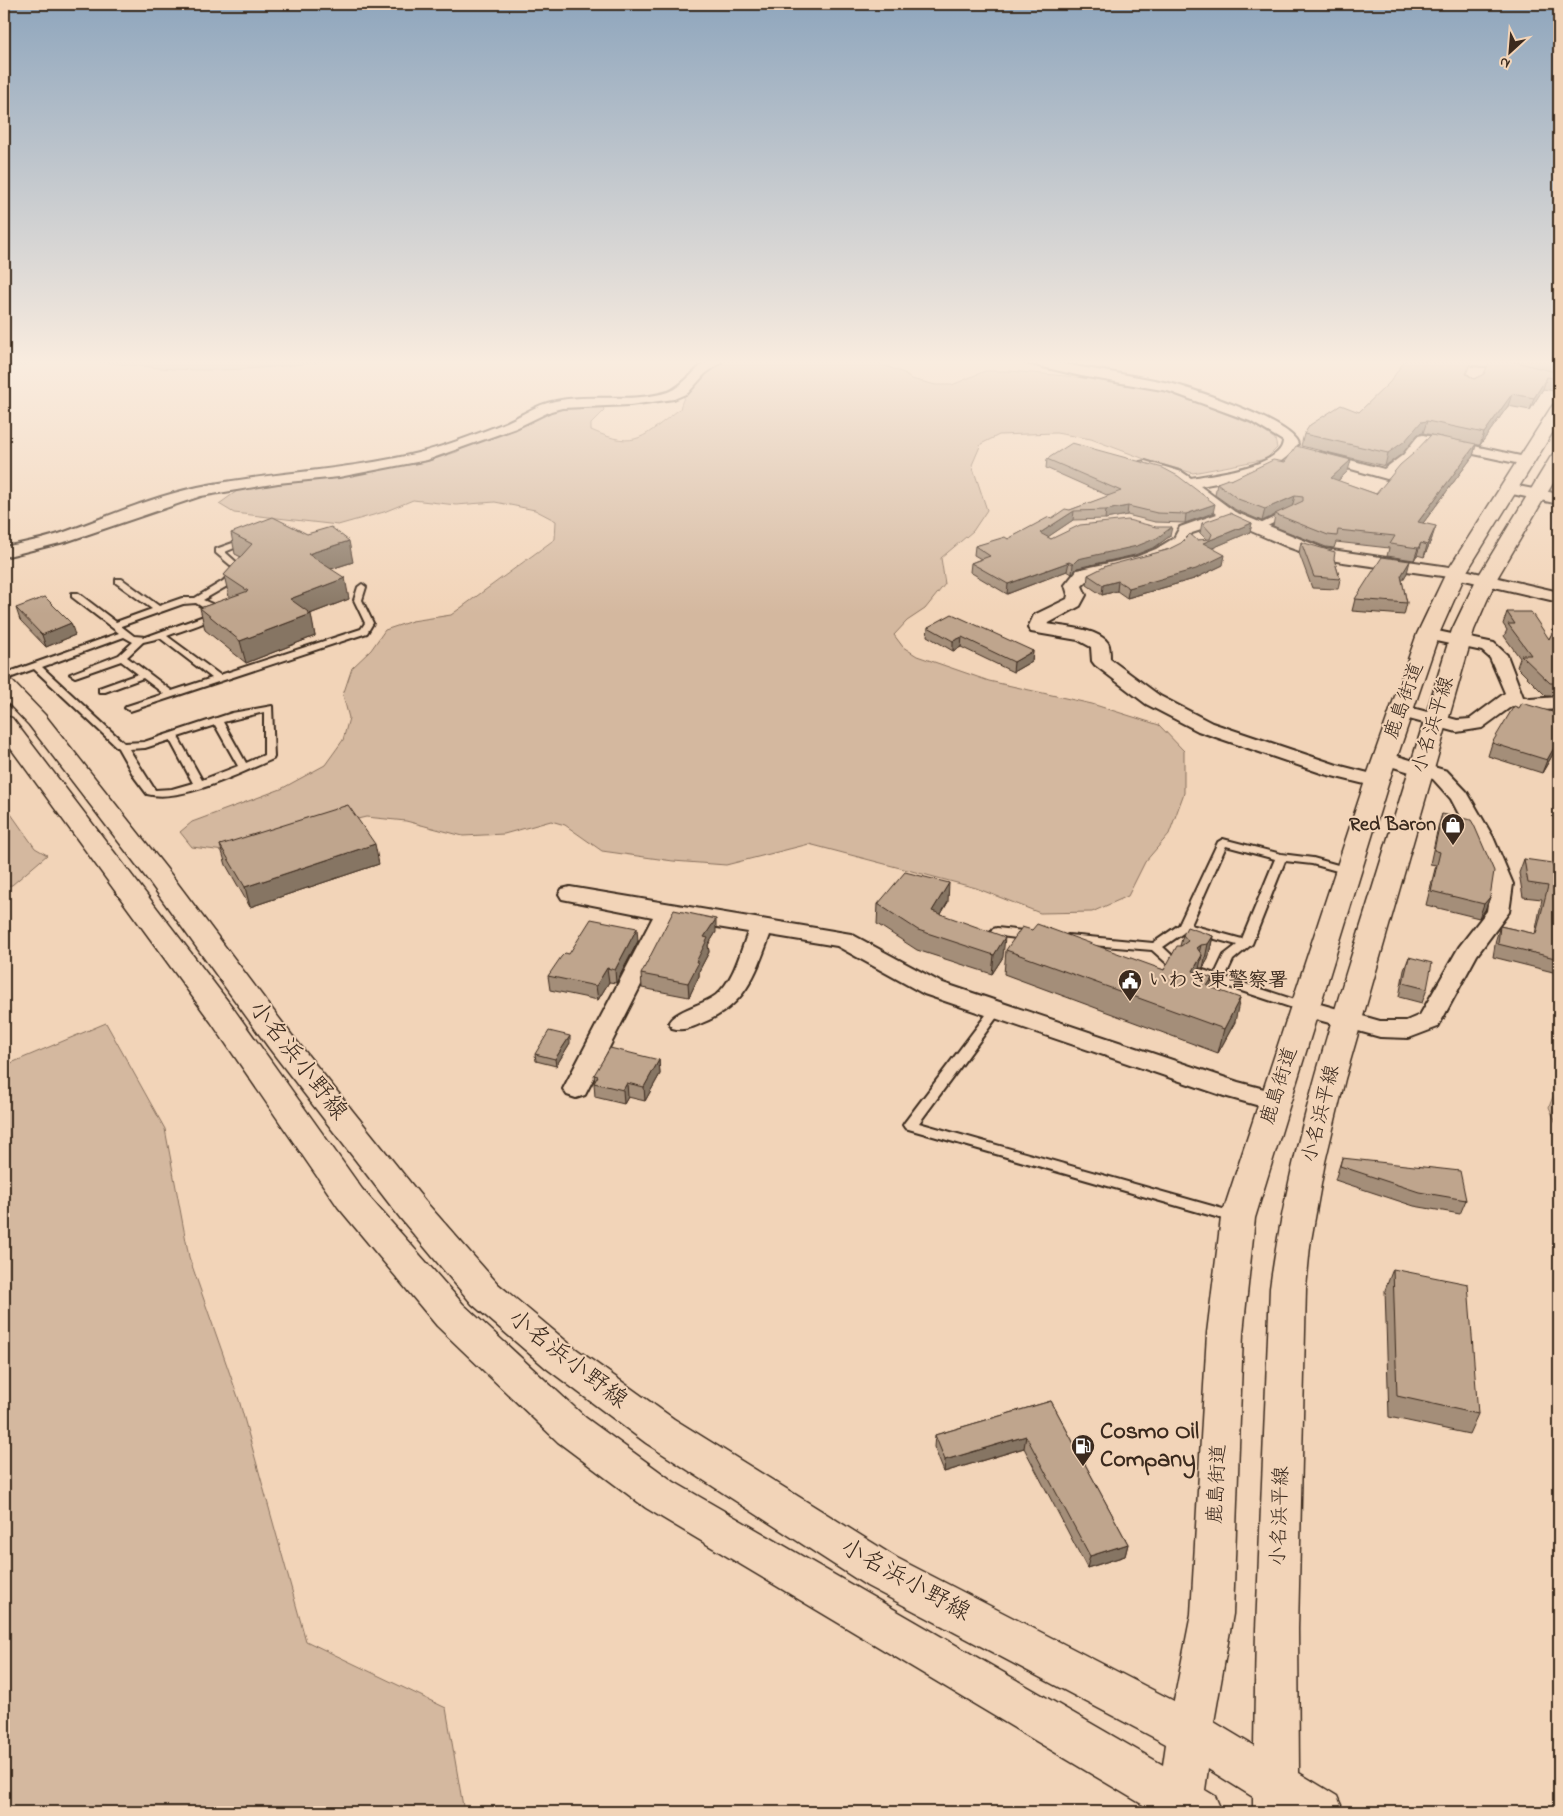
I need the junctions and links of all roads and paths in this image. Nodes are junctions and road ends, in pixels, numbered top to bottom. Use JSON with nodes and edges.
{"nodes":[{"id":1,"x":455,"y":445,"type":"edge"},
{"id":2,"x":1291,"y":445,"type":"edge"},
{"id":3,"x":1418,"y":445,"type":"edge"},
{"id":4,"x":1449,"y":445,"type":"edge"},
{"id":5,"x":1536,"y":445,"type":"edge"},
{"id":6,"x":1288,"y":450,"type":"junction"},
{"id":7,"x":1559,"y":458,"type":"edge"},
{"id":8,"x":1129,"y":461,"type":"edge"},
{"id":9,"x":1525,"y":461,"type":"junction"},
{"id":10,"x":1190,"y":483,"type":"junction"},
{"id":11,"x":1535,"y":495,"type":"edge"},
{"id":12,"x":1296,"y":511,"type":"edge"},
{"id":13,"x":1229,"y":515,"type":"junction"},
{"id":14,"x":1258,"y":527,"type":"junction"},
{"id":15,"x":1178,"y":530,"type":"junction"},
{"id":16,"x":254,"y":538,"type":"edge"},
{"id":17,"x":1201,"y":544,"type":"edge"},
{"id":18,"x":4,"y":552,"type":"edge"},
{"id":19,"x":1456,"y":573,"type":"junction"},
{"id":20,"x":1486,"y":580,"type":"junction"},
{"id":21,"x":119,"y":581,"type":"dead end"},
{"id":22,"x":362,"y":586,"type":"dead end"},
{"id":23,"x":75,"y":595,"type":"dead end"},
{"id":24,"x":1559,"y":597,"type":"edge"},
{"id":25,"x":197,"y":600,"type":"junction"},
{"id":26,"x":159,"y":610,"type":"junction"},
{"id":27,"x":115,"y":625,"type":"junction"},
{"id":28,"x":125,"y":634,"type":"junction"},
{"id":29,"x":1428,"y":634,"type":"junction"},
{"id":30,"x":161,"y":635,"type":"junction"},
{"id":31,"x":140,"y":640,"type":"junction"},
{"id":32,"x":1460,"y":640,"type":"junction"},
{"id":33,"x":122,"y":657,"type":"junction"},
{"id":34,"x":35,"y":665,"type":"junction"},
{"id":35,"x":75,"y":674,"type":"dead end"},
{"id":36,"x":145,"y":674,"type":"junction"},
{"id":37,"x":4,"y":677,"type":"edge"},
{"id":38,"x":220,"y":679,"type":"junction"},
{"id":39,"x":4,"y":686,"type":"edge"},
{"id":40,"x":102,"y":690,"type":"dead end"},
{"id":41,"x":171,"y":695,"type":"junction"},
{"id":42,"x":1512,"y":698,"type":"junction"},
{"id":43,"x":1559,"y":703,"type":"edge"},
{"id":44,"x":130,"y":708,"type":"dead end"},
{"id":45,"x":1401,"y":711,"type":"junction"},
{"id":46,"x":1434,"y":720,"type":"junction"},
{"id":47,"x":218,"y":721,"type":"junction"},
{"id":48,"x":4,"y":724,"type":"edge"},
{"id":49,"x":173,"y":737,"type":"junction"},
{"id":50,"x":122,"y":746,"type":"junction"},
{"id":51,"x":244,"y":767,"type":"junction"},
{"id":52,"x":1420,"y":769,"type":"junction"},
{"id":53,"x":1380,"y":770,"type":"junction"},
{"id":54,"x":199,"y":784,"type":"junction"},
{"id":55,"x":1281,"y":857,"type":"junction"},
{"id":56,"x":1348,"y":871,"type":"junction"},
{"id":57,"x":570,"y":894,"type":"dead end"},
{"id":58,"x":666,"y":912,"type":"junction"},
{"id":59,"x":762,"y":926,"type":"junction"},
{"id":60,"x":1184,"y":927,"type":"junction"},
{"id":61,"x":997,"y":932,"type":"edge"},
{"id":62,"x":1246,"y":944,"type":"junction"},
{"id":63,"x":1156,"y":947,"type":"junction"},
{"id":64,"x":1175,"y":964,"type":"edge"},
{"id":65,"x":1200,"y":973,"type":"edge"},
{"id":66,"x":1218,"y":979,"type":"junction"},
{"id":67,"x":1306,"y":1008,"type":"junction"},
{"id":68,"x":996,"y":1010,"type":"junction"},
{"id":69,"x":1346,"y":1020,"type":"junction"},
{"id":70,"x":681,"y":1022,"type":"dead end"},
{"id":71,"x":576,"y":1089,"type":"dead end"},
{"id":72,"x":1274,"y":1101,"type":"junction"},
{"id":73,"x":1238,"y":1218,"type":"junction"},
{"id":74,"x":1190,"y":1734,"type":"junction"},
{"id":75,"x":1276,"y":1800,"type":"edge"},
{"id":76,"x":1186,"y":1808,"type":"edge"},
{"id":77,"x":1321,"y":1812,"type":"edge"}],
"edges":[{"from":1,"to":18,"type":"street"},
{"from":2,"to":6,"type":"street"},
{"from":3,"to":6,"type":"street"},
{"from":4,"to":9,"type":"street"},
{"from":5,"to":9,"type":"main road","name":"鹿島街道"},
{"from":6,"to":10,"type":"street"},
{"from":7,"to":11,"type":"main road","name":"小名浜平線"},
{"from":8,"to":10,"type":"street"},
{"from":9,"to":11,"type":"main road","name":"鹿島街道"},
{"from":10,"to":13,"type":"street"},
{"from":11,"to":19,"type":"main road","name":"鹿島街道"},
{"from":11,"to":20,"type":"main road","name":"小名浜平線"},
{"from":12,"to":14,"type":"lane"},
{"from":13,"to":14,"type":"street"},
{"from":13,"to":15,"type":"street"},
{"from":14,"to":19,"type":"street"},
{"from":15,"to":17,"type":"street"},
{"from":15,"to":53,"type":"street"},
{"from":16,"to":25,"type":"lane"},
{"from":19,"to":20,"type":"street"},
{"from":19,"to":29,"type":"main road","name":"鹿島街道"},
{"from":20,"to":24,"type":"street"},
{"from":20,"to":32,"type":"main road","name":"小名浜平線"},
{"from":21,"to":26,"type":"lane"},
{"from":22,"to":38,"type":"lane"},
{"from":23,"to":27,"type":"lane"},
{"from":25,"to":26,"type":"lane"},
{"from":25,"to":30,"type":"lane"},
{"from":26,"to":27,"type":"lane"},
{"from":27,"to":28,"type":"lane"},
{"from":28,"to":31,"type":"lane"},
{"from":28,"to":34,"type":"lane"},
{"from":29,"to":32,"type":"street"},
{"from":29,"to":45,"type":"main road","name":"鹿島街道"},
{"from":30,"to":31,"type":"lane"},
{"from":30,"to":38,"type":"lane"},
{"from":31,"to":33,"type":"lane"},
{"from":32,"to":42,"type":"street"},
{"from":32,"to":46,"type":"main road","name":"小名浜平線"},
{"from":33,"to":35,"type":"lane"},
{"from":33,"to":36,"type":"lane"},
{"from":34,"to":37,"type":"lane"},
{"from":34,"to":50,"type":"lane"},
{"from":36,"to":40,"type":"lane"},
{"from":36,"to":41,"type":"lane"},
{"from":38,"to":41,"type":"lane"},
{"from":39,"to":74,"type":"main road","name":"小名浜小野線"},
{"from":41,"to":44,"type":"lane"},
{"from":42,"to":43,"type":"street"},
{"from":42,"to":46,"type":"street"},
{"from":45,"to":46,"type":"street"},
{"from":45,"to":53,"type":"main road","name":"鹿島街道"},
{"from":46,"to":52,"type":"main road","name":"小名浜平線"},
{"from":47,"to":49,"type":"lane"},
{"from":47,"to":51,"type":"lane"},
{"from":47,"to":51,"type":"lane"},
{"from":48,"to":76,"type":"main road","name":"小名浜小野線"},
{"from":49,"to":50,"type":"lane"},
{"from":49,"to":54,"type":"lane"},
{"from":50,"to":54,"type":"lane"},
{"from":51,"to":54,"type":"lane"},
{"from":52,"to":53,"type":"street"},
{"from":52,"to":69,"type":"main road","name":"小名浜平線"},
{"from":52,"to":69,"type":"street"},
{"from":53,"to":56,"type":"main road","name":"鹿島街道"},
{"from":55,"to":56,"type":"lane"},
{"from":55,"to":60,"type":"lane"},
{"from":55,"to":62,"type":"lane"},
{"from":56,"to":67,"type":"main road","name":"鹿島街道"},
{"from":57,"to":58,"type":"street"},
{"from":58,"to":59,"type":"street"},
{"from":58,"to":71,"type":"street"},
{"from":59,"to":68,"type":"street"},
{"from":59,"to":70,"type":"street"},
{"from":60,"to":62,"type":"lane"},
{"from":60,"to":63,"type":"lane"},
{"from":61,"to":63,"type":"lane"},
{"from":62,"to":66,"type":"lane"},
{"from":63,"to":64,"type":"lane"},
{"from":65,"to":66,"type":"lane"},
{"from":66,"to":67,"type":"lane"},
{"from":67,"to":69,"type":"street"},
{"from":67,"to":72,"type":"main road","name":"鹿島街道"},
{"from":68,"to":72,"type":"street"},
{"from":68,"to":73,"type":"lane"},
{"from":69,"to":75,"type":"main road","name":"小名浜平線"},
{"from":72,"to":73,"type":"main road","name":"鹿島街道"},
{"from":73,"to":74,"type":"main road","name":"鹿島街道"},
{"from":74,"to":75,"type":"main road","name":"小名浜小野線"},
{"from":74,"to":76,"type":"main road","name":"鹿島街道"},
{"from":75,"to":77,"type":"main road","name":"小名浜小野線"}]}
